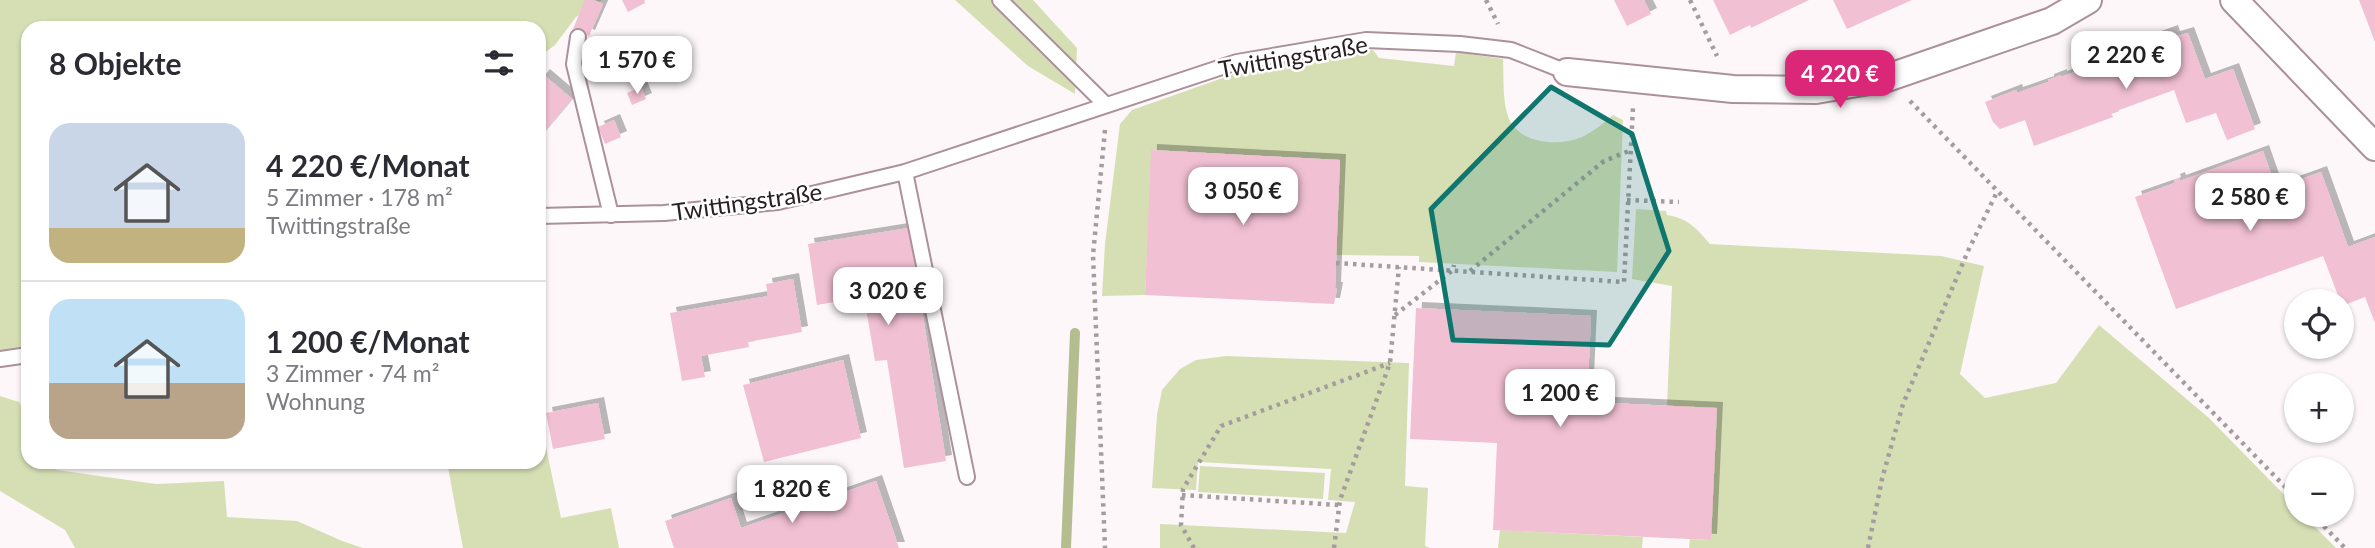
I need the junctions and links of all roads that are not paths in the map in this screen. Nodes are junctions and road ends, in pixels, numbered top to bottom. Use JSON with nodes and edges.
{"nodes":[{"id":1,"x":1000,"y":0,"type":"edge"},
{"id":2,"x":2088,"y":0,"type":"edge"},
{"id":3,"x":2234,"y":0,"type":"edge"},
{"id":4,"x":578,"y":37,"type":"dead end"},
{"id":5,"x":1567,"y":72,"type":"joint"},
{"id":6,"x":1106,"y":105,"type":"junction"},
{"id":7,"x":2375,"y":147,"type":"edge"},
{"id":8,"x":905,"y":172,"type":"junction"},
{"id":9,"x":611,"y":215,"type":"junction"},
{"id":10,"x":546,"y":216,"type":"edge"},
{"id":11,"x":21,"y":356,"type":"edge"},
{"id":12,"x":0,"y":359,"type":"edge"},
{"id":13,"x":967,"y":477,"type":"dead end"}],
"edges":[{"from":1,"to":6,"type":"lane"},
{"from":2,"to":5,"type":"street","name":"Twittingstraße"},
{"from":3,"to":7,"type":"street"},
{"from":4,"to":9,"type":"lane"},
{"from":5,"to":6,"type":"lane","name":"Twittingstraße"},
{"from":6,"to":8,"type":"lane","name":"Twittingstraße"},
{"from":8,"to":9,"type":"lane","name":"Twittingstraße"},
{"from":8,"to":13,"type":"lane"},
{"from":9,"to":10,"type":"lane","name":"Twittingstraße"},
{"from":11,"to":12,"type":"lane"}]}
